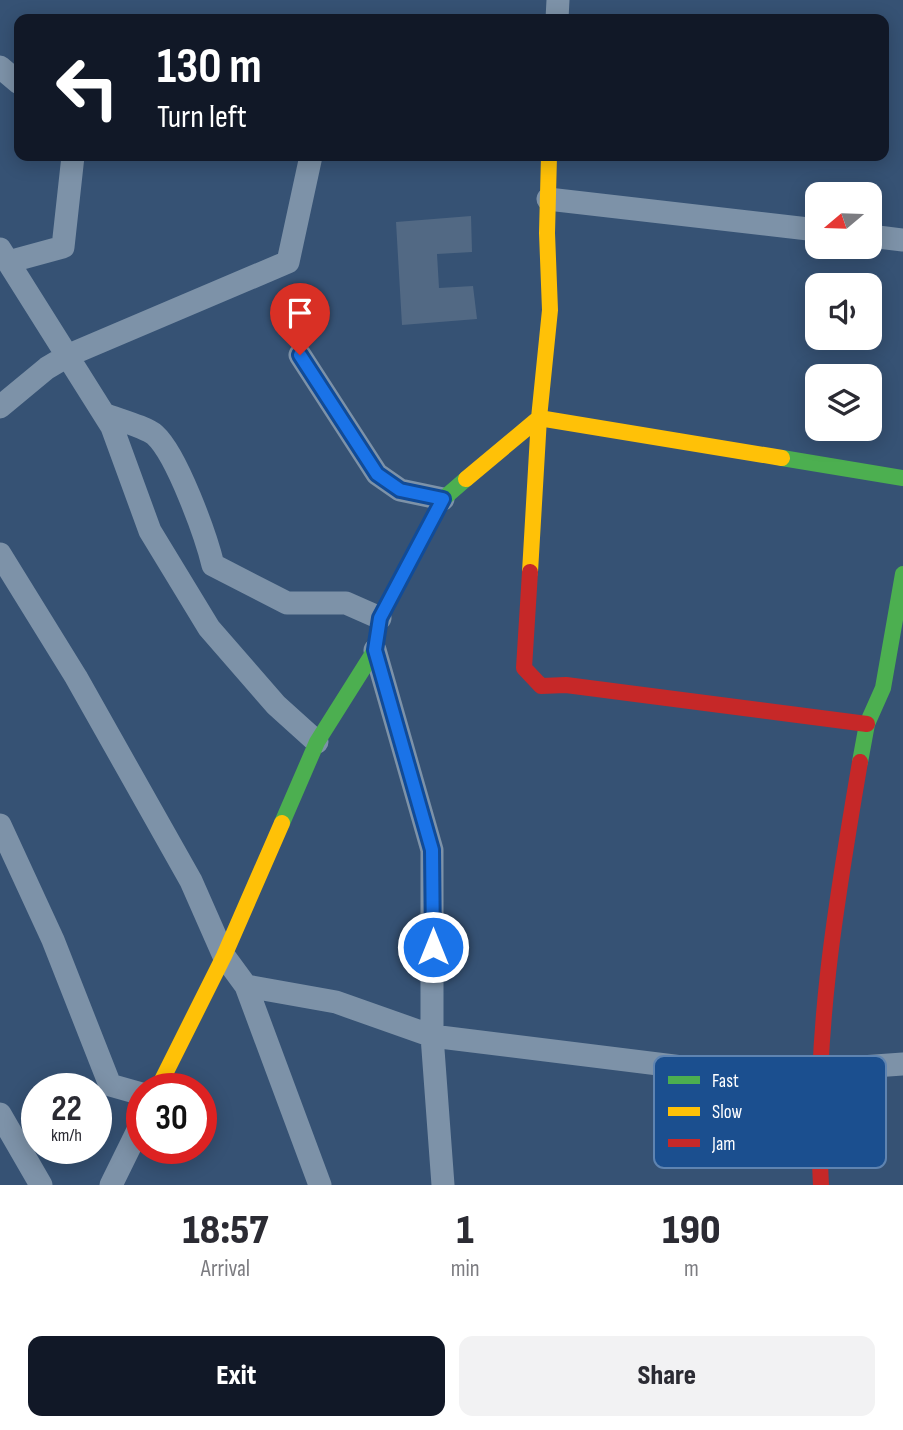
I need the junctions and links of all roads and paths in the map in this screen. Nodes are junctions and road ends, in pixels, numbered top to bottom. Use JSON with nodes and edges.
{"nodes":[{"id":1,"x":0,"y":66,"type":"edge"},
{"id":2,"x":14,"y":79,"type":"edge"},
{"id":3,"x":72,"y":161,"type":"edge"},
{"id":4,"x":311,"y":161,"type":"edge"},
{"id":5,"x":549,"y":161,"type":"edge"},
{"id":6,"x":548,"y":199,"type":"junction"},
{"id":7,"x":805,"y":229,"type":"edge"},
{"id":8,"x":882,"y":237,"type":"edge"},
{"id":9,"x":903,"y":240,"type":"edge"},
{"id":10,"x":4,"y":255,"type":"edge"},
{"id":11,"x":69,"y":355,"type":"junction"},
{"id":12,"x":300,"y":355,"type":"dead end"},
{"id":13,"x":0,"y":407,"type":"edge"},
{"id":14,"x":104,"y":414,"type":"junction"},
{"id":15,"x":539,"y":418,"type":"junction"},
{"id":16,"x":903,"y":478,"type":"edge"},
{"id":17,"x":443,"y":499,"type":"junction"},
{"id":18,"x":0,"y":554,"type":"edge"},
{"id":19,"x":903,"y":574,"type":"edge"},
{"id":20,"x":380,"y":618,"type":"junction"},
{"id":21,"x":375,"y":650,"type":"junction"},
{"id":22,"x":893,"y":688,"type":"edge"},
{"id":23,"x":867,"y":724,"type":"junction"},
{"id":24,"x":317,"y":742,"type":"junction"},
{"id":25,"x":0,"y":825,"type":"edge"},
{"id":26,"x":224,"y":956,"type":"junction"},
{"id":27,"x":246,"y":986,"type":"junction"},
{"id":28,"x":432,"y":1036,"type":"junction"},
{"id":29,"x":821,"y":1056,"type":"edge"},
{"id":30,"x":654,"y":1060,"type":"edge"},
{"id":31,"x":166,"y":1073,"type":"edge"},
{"id":32,"x":126,"y":1090,"type":"edge"},
{"id":33,"x":0,"y":1114,"type":"edge"},
{"id":34,"x":126,"y":1155,"type":"edge"},
{"id":35,"x":41,"y":1185,"type":"edge"},
{"id":36,"x":111,"y":1185,"type":"edge"},
{"id":37,"x":320,"y":1185,"type":"edge"},
{"id":38,"x":443,"y":1185,"type":"edge"}],
"edges":[{"from":1,"to":2,"type":"street"},
{"from":3,"to":10,"type":"street"},
{"from":4,"to":11,"type":"street"},
{"from":5,"to":6,"type":"street"},
{"from":6,"to":7,"type":"street"},
{"from":6,"to":15,"type":"street"},
{"from":8,"to":9,"type":"street"},
{"from":10,"to":11,"type":"street"},
{"from":11,"to":13,"type":"street"},
{"from":11,"to":14,"type":"street"},
{"from":12,"to":17,"type":"street"},
{"from":14,"to":20,"type":"street"},
{"from":14,"to":24,"type":"street"},
{"from":15,"to":16,"type":"street"},
{"from":15,"to":17,"type":"street"},
{"from":15,"to":23,"type":"street"},
{"from":17,"to":20,"type":"street"},
{"from":18,"to":26,"type":"street"},
{"from":19,"to":22,"type":"street"},
{"from":20,"to":21,"type":"street"},
{"from":21,"to":24,"type":"street"},
{"from":21,"to":28,"type":"street"},
{"from":22,"to":23,"type":"street"},
{"from":23,"to":29,"type":"street"},
{"from":24,"to":26,"type":"street"},
{"from":25,"to":32,"type":"street"},
{"from":26,"to":27,"type":"street"},
{"from":26,"to":31,"type":"street"},
{"from":27,"to":28,"type":"street"},
{"from":27,"to":37,"type":"street"},
{"from":28,"to":30,"type":"street"},
{"from":28,"to":38,"type":"street"},
{"from":33,"to":35,"type":"street"},
{"from":34,"to":36,"type":"street"}]}
